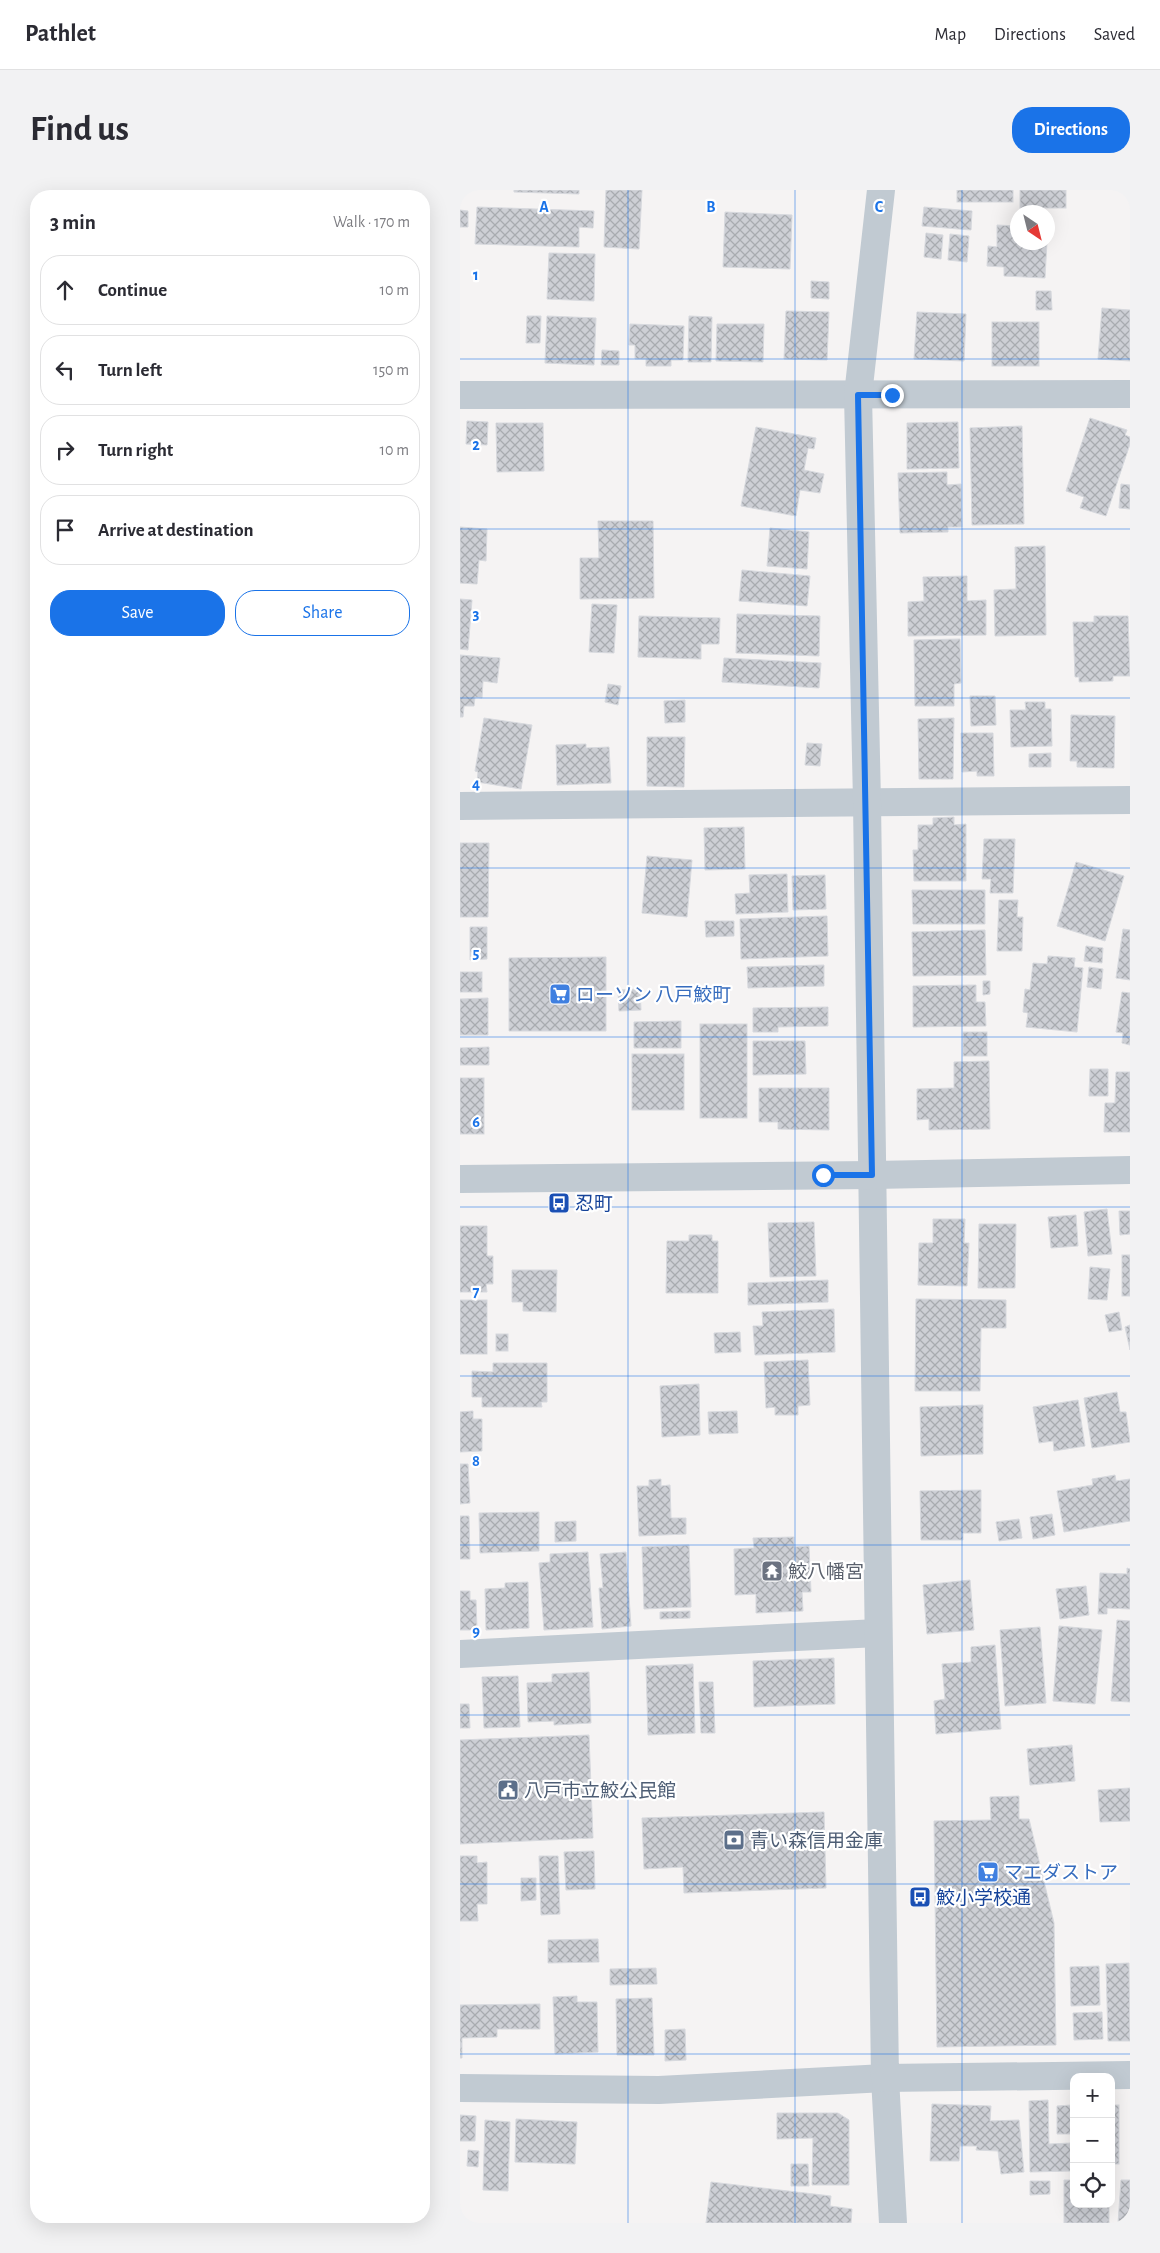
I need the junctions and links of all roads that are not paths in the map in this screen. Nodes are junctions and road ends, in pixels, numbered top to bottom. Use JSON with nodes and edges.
{"nodes":[{"id":1,"x":881,"y":190,"type":"edge"},
{"id":2,"x":1130,"y":394,"type":"edge"},
{"id":3,"x":460,"y":395,"type":"edge"},
{"id":4,"x":858,"y":395,"type":"junction"},
{"id":5,"x":1130,"y":800,"type":"edge"},
{"id":6,"x":867,"y":802,"type":"junction"},
{"id":7,"x":460,"y":806,"type":"edge"},
{"id":8,"x":1130,"y":1170,"type":"edge"},
{"id":9,"x":872,"y":1175,"type":"junction"},
{"id":10,"x":460,"y":1179,"type":"edge"},
{"id":11,"x":878,"y":1633,"type":"junction"},
{"id":12,"x":460,"y":1654,"type":"edge"},
{"id":13,"x":1130,"y":2075,"type":"edge"},
{"id":14,"x":886,"y":2078,"type":"junction"},
{"id":15,"x":460,"y":2088,"type":"edge"},
{"id":16,"x":893,"y":2223,"type":"edge"}],
"edges":[{"from":1,"to":4,"type":"street"},
{"from":2,"to":4,"type":"street"},
{"from":3,"to":4,"type":"street"},
{"from":4,"to":6,"type":"street"},
{"from":5,"to":6,"type":"street"},
{"from":6,"to":7,"type":"street"},
{"from":6,"to":9,"type":"street"},
{"from":8,"to":9,"type":"street"},
{"from":9,"to":10,"type":"street"},
{"from":9,"to":11,"type":"street"},
{"from":11,"to":12,"type":"street"},
{"from":11,"to":14,"type":"street"},
{"from":13,"to":14,"type":"street"},
{"from":14,"to":15,"type":"street"},
{"from":14,"to":16,"type":"street"}]}
